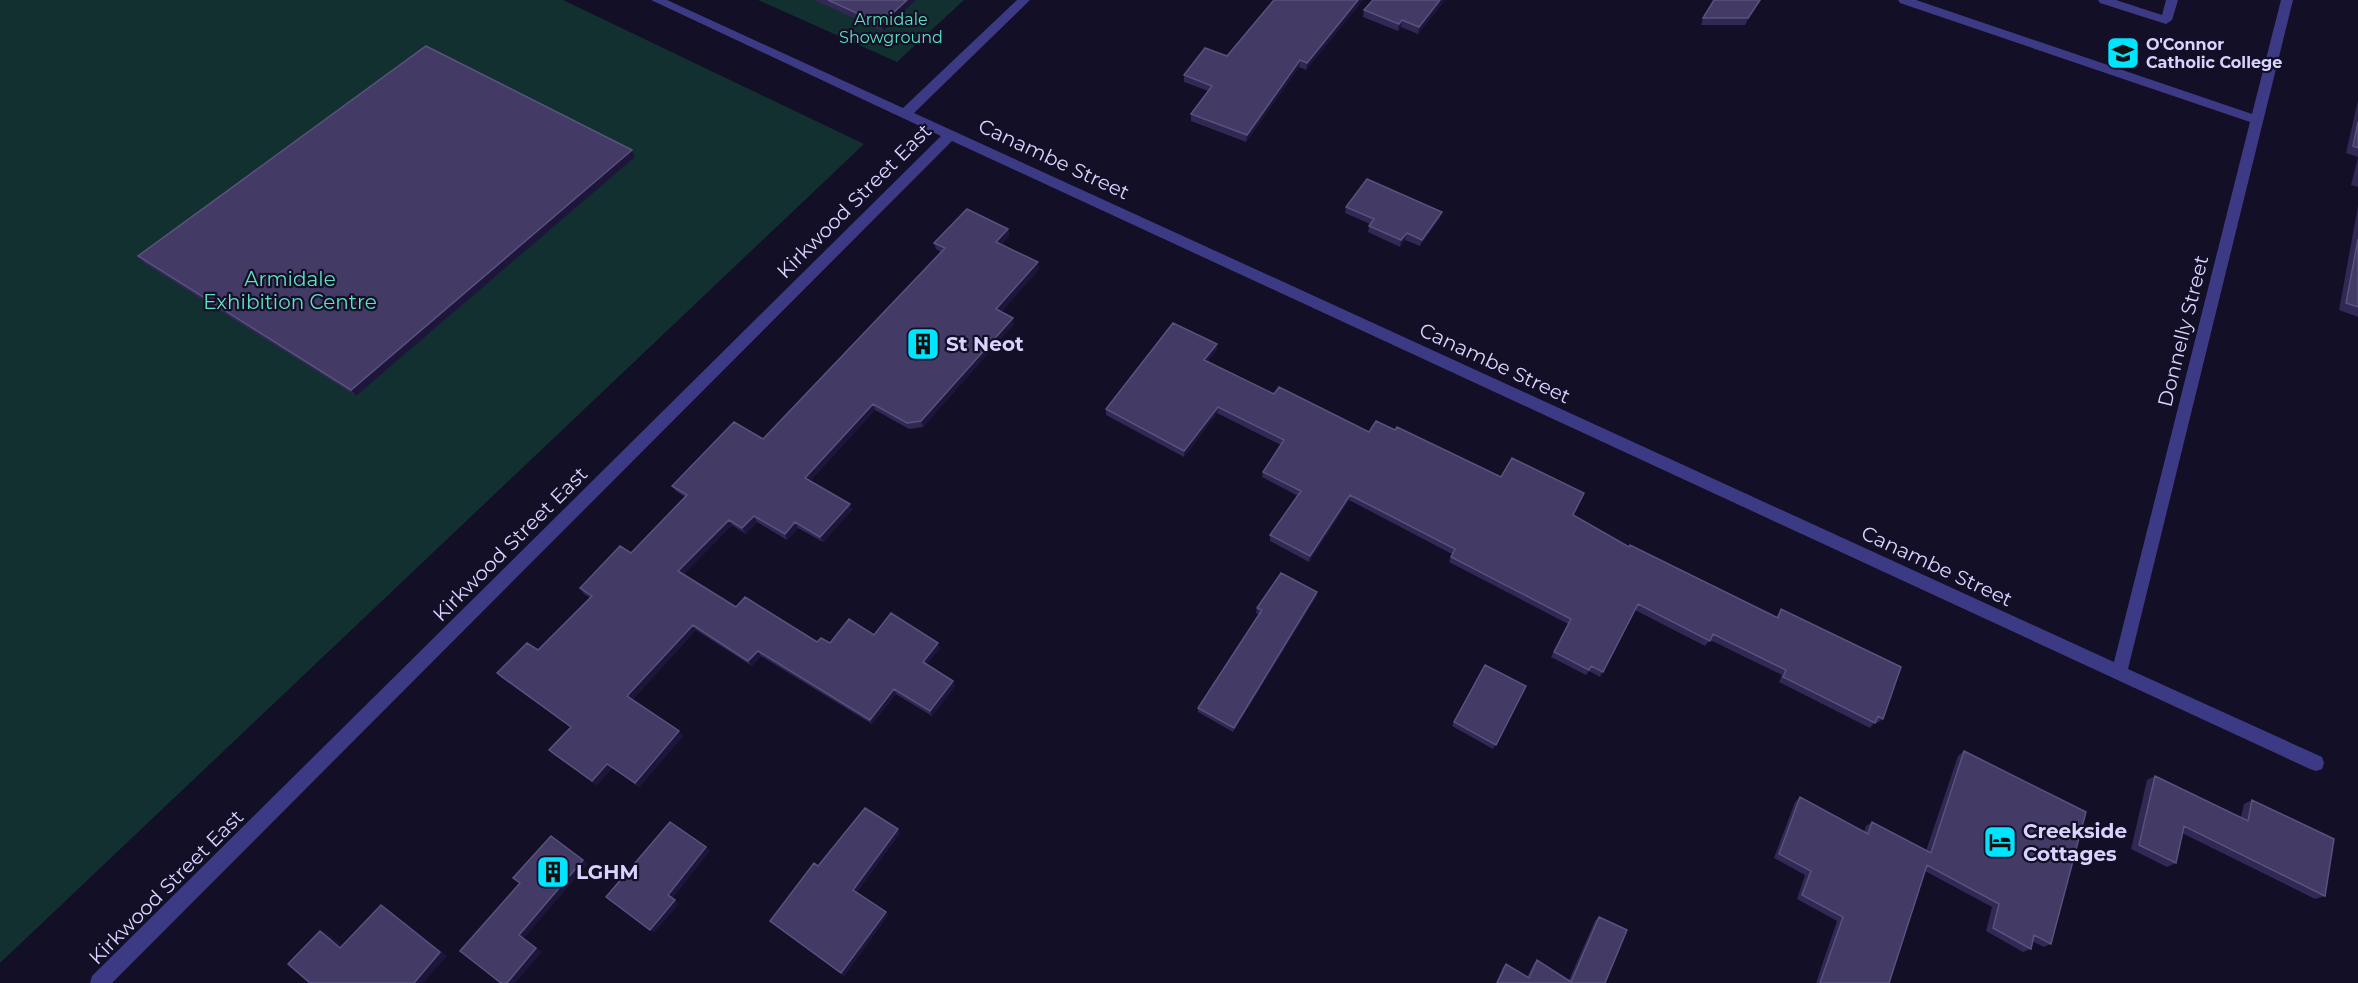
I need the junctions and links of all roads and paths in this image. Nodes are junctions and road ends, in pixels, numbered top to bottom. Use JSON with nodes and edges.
{"nodes":[{"id":1,"x":657,"y":0,"type":"edge"},
{"id":2,"x":1024,"y":0,"type":"edge"},
{"id":3,"x":1904,"y":0,"type":"edge"},
{"id":4,"x":2104,"y":0,"type":"edge"},
{"id":5,"x":2172,"y":0,"type":"edge"},
{"id":6,"x":2287,"y":0,"type":"edge"},
{"id":7,"x":905,"y":114,"type":"junction"},
{"id":8,"x":2258,"y":120,"type":"junction"},
{"id":9,"x":950,"y":135,"type":"junction"},
{"id":10,"x":2119,"y":673,"type":"junction"},
{"id":11,"x":2316,"y":763,"type":"dead end"},
{"id":12,"x":99,"y":983,"type":"edge"}],
"edges":[{"from":1,"to":7,"type":"street","name":"Canambe Street"},
{"from":2,"to":7,"type":"street"},
{"from":3,"to":8,"type":"street"},
{"from":4,"to":5,"type":"street"},
{"from":6,"to":8,"type":"street","name":"Donnelly Street"},
{"from":7,"to":9,"type":"street","name":"Canambe Street"},
{"from":8,"to":10,"type":"street","name":"Donnelly Street"},
{"from":9,"to":10,"type":"street","name":"Canambe Street"},
{"from":9,"to":12,"type":"street","name":"Kirkwood Street East"},
{"from":10,"to":11,"type":"street","name":"Canambe Street"}]}
